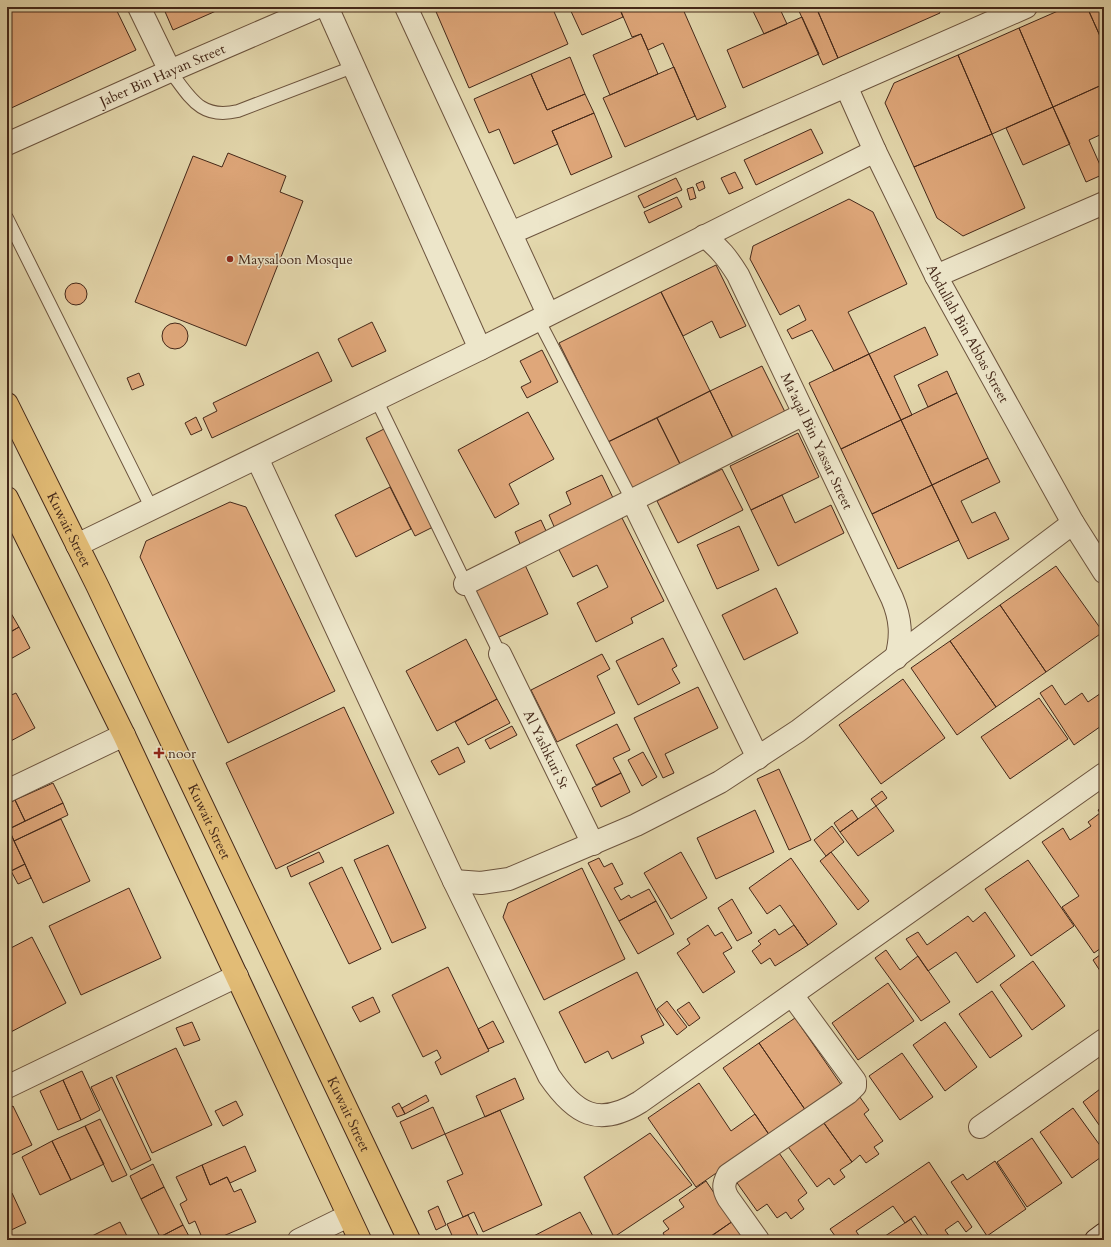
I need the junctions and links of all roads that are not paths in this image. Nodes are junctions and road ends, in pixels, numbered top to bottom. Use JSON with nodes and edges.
{"nodes":[{"id":1,"x":139,"y":7,"type":"edge"},
{"id":2,"x":318,"y":7,"type":"edge"},
{"id":3,"x":327,"y":7,"type":"edge"},
{"id":4,"x":406,"y":7,"type":"edge"},
{"id":5,"x":1026,"y":7,"type":"edge"},
{"id":6,"x":353,"y":67,"type":"junction"},
{"id":7,"x":170,"y":71,"type":"junction"},
{"id":8,"x":846,"y":86,"type":"junction"},
{"id":9,"x":7,"y":144,"type":"edge"},
{"id":10,"x":875,"y":151,"type":"junction"},
{"id":11,"x":1104,"y":203,"type":"edge"},
{"id":12,"x":7,"y":218,"type":"edge"},
{"id":13,"x":511,"y":233,"type":"junction"},
{"id":14,"x":704,"y":236,"type":"junction"},
{"id":15,"x":936,"y":276,"type":"junction"},
{"id":16,"x":543,"y":317,"type":"junction"},
{"id":17,"x":480,"y":349,"type":"junction"},
{"id":18,"x":376,"y":399,"type":"junction"},
{"id":19,"x":804,"y":414,"type":"junction"},
{"id":20,"x":9,"y":418,"type":"edge"},
{"id":21,"x":257,"y":458,"type":"junction"},
{"id":22,"x":7,"y":498,"type":"edge"},
{"id":23,"x":632,"y":500,"type":"junction"},
{"id":24,"x":152,"y":508,"type":"junction"},
{"id":25,"x":1073,"y":523,"type":"junction"},
{"id":26,"x":77,"y":545,"type":"junction"},
{"id":27,"x":1104,"y":572,"type":"edge"},
{"id":28,"x":465,"y":584,"type":"junction"},
{"id":29,"x":500,"y":654,"type":"joint"},
{"id":30,"x":896,"y":658,"type":"junction"},
{"id":31,"x":124,"y":735,"type":"junction"},
{"id":32,"x":758,"y":758,"type":"junction"},
{"id":33,"x":1104,"y":774,"type":"edge"},
{"id":34,"x":7,"y":791,"type":"edge"},
{"id":35,"x":593,"y":844,"type":"junction"},
{"id":36,"x":454,"y":881,"type":"junction"},
{"id":37,"x":236,"y":976,"type":"junction"},
{"id":38,"x":792,"y":994,"type":"junction"},
{"id":39,"x":1104,"y":1040,"type":"edge"},
{"id":40,"x":7,"y":1087,"type":"edge"},
{"id":41,"x":980,"y":1127,"type":"dead end"},
{"id":42,"x":348,"y":1216,"type":"junction"},
{"id":43,"x":1104,"y":1234,"type":"edge"},
{"id":44,"x":299,"y":1240,"type":"edge"},
{"id":45,"x":360,"y":1240,"type":"edge"},
{"id":46,"x":409,"y":1240,"type":"edge"},
{"id":47,"x":758,"y":1240,"type":"edge"},
{"id":48,"x":1096,"y":1240,"type":"edge"}],
"edges":[{"from":1,"to":7,"type":"street"},
{"from":2,"to":7,"type":"street","name":"Jaber Bin Hayan Street"},
{"from":3,"to":6,"type":"street"},
{"from":4,"to":13,"type":"street"},
{"from":5,"to":8,"type":"street"},
{"from":6,"to":7,"type":"lane"},
{"from":6,"to":17,"type":"street"},
{"from":7,"to":9,"type":"street","name":"Jaber Bin Hayan Street"},
{"from":8,"to":10,"type":"street","name":"Abdullah Bin Abbas Street"},
{"from":8,"to":13,"type":"street"},
{"from":10,"to":14,"type":"street"},
{"from":10,"to":15,"type":"street","name":"Abdullah Bin Abbas Street"},
{"from":11,"to":15,"type":"street"},
{"from":12,"to":24,"type":"lane"},
{"from":13,"to":16,"type":"street"},
{"from":14,"to":16,"type":"street"},
{"from":14,"to":19,"type":"street","name":"Ma'aqal Bin Yassar Street"},
{"from":15,"to":25,"type":"street","name":"Abdullah Bin Abbas Street"},
{"from":16,"to":17,"type":"street"},
{"from":16,"to":23,"type":"lane"},
{"from":17,"to":18,"type":"street"},
{"from":18,"to":21,"type":"street"},
{"from":18,"to":28,"type":"lane"},
{"from":19,"to":23,"type":"street"},
{"from":19,"to":30,"type":"street","name":"Ma'aqal Bin Yassar Street"},
{"from":20,"to":26,"type":"main road","name":"Kuwait Street"},
{"from":21,"to":24,"type":"street"},
{"from":21,"to":36,"type":"street"},
{"from":22,"to":31,"type":"main road"},
{"from":23,"to":28,"type":"street"},
{"from":23,"to":32,"type":"street"},
{"from":24,"to":26,"type":"street"},
{"from":25,"to":27,"type":"street","name":"Abdullah Bin Abbas Street"},
{"from":25,"to":30,"type":"street"},
{"from":26,"to":46,"type":"main road","name":"Kuwait Street"},
{"from":28,"to":29,"type":"lane"},
{"from":29,"to":35,"type":"street","name":"Al Yashkuri St"},
{"from":30,"to":32,"type":"street"},
{"from":31,"to":34,"type":"street"},
{"from":31,"to":37,"type":"main road"},
{"from":32,"to":35,"type":"street"},
{"from":33,"to":38,"type":"street"},
{"from":35,"to":36,"type":"street"},
{"from":36,"to":38,"type":"street"},
{"from":37,"to":40,"type":"street"},
{"from":37,"to":42,"type":"main road"},
{"from":38,"to":47,"type":"street"},
{"from":39,"to":41,"type":"street"},
{"from":42,"to":44,"type":"street"},
{"from":42,"to":45,"type":"main road"},
{"from":43,"to":48,"type":"street"}]}
